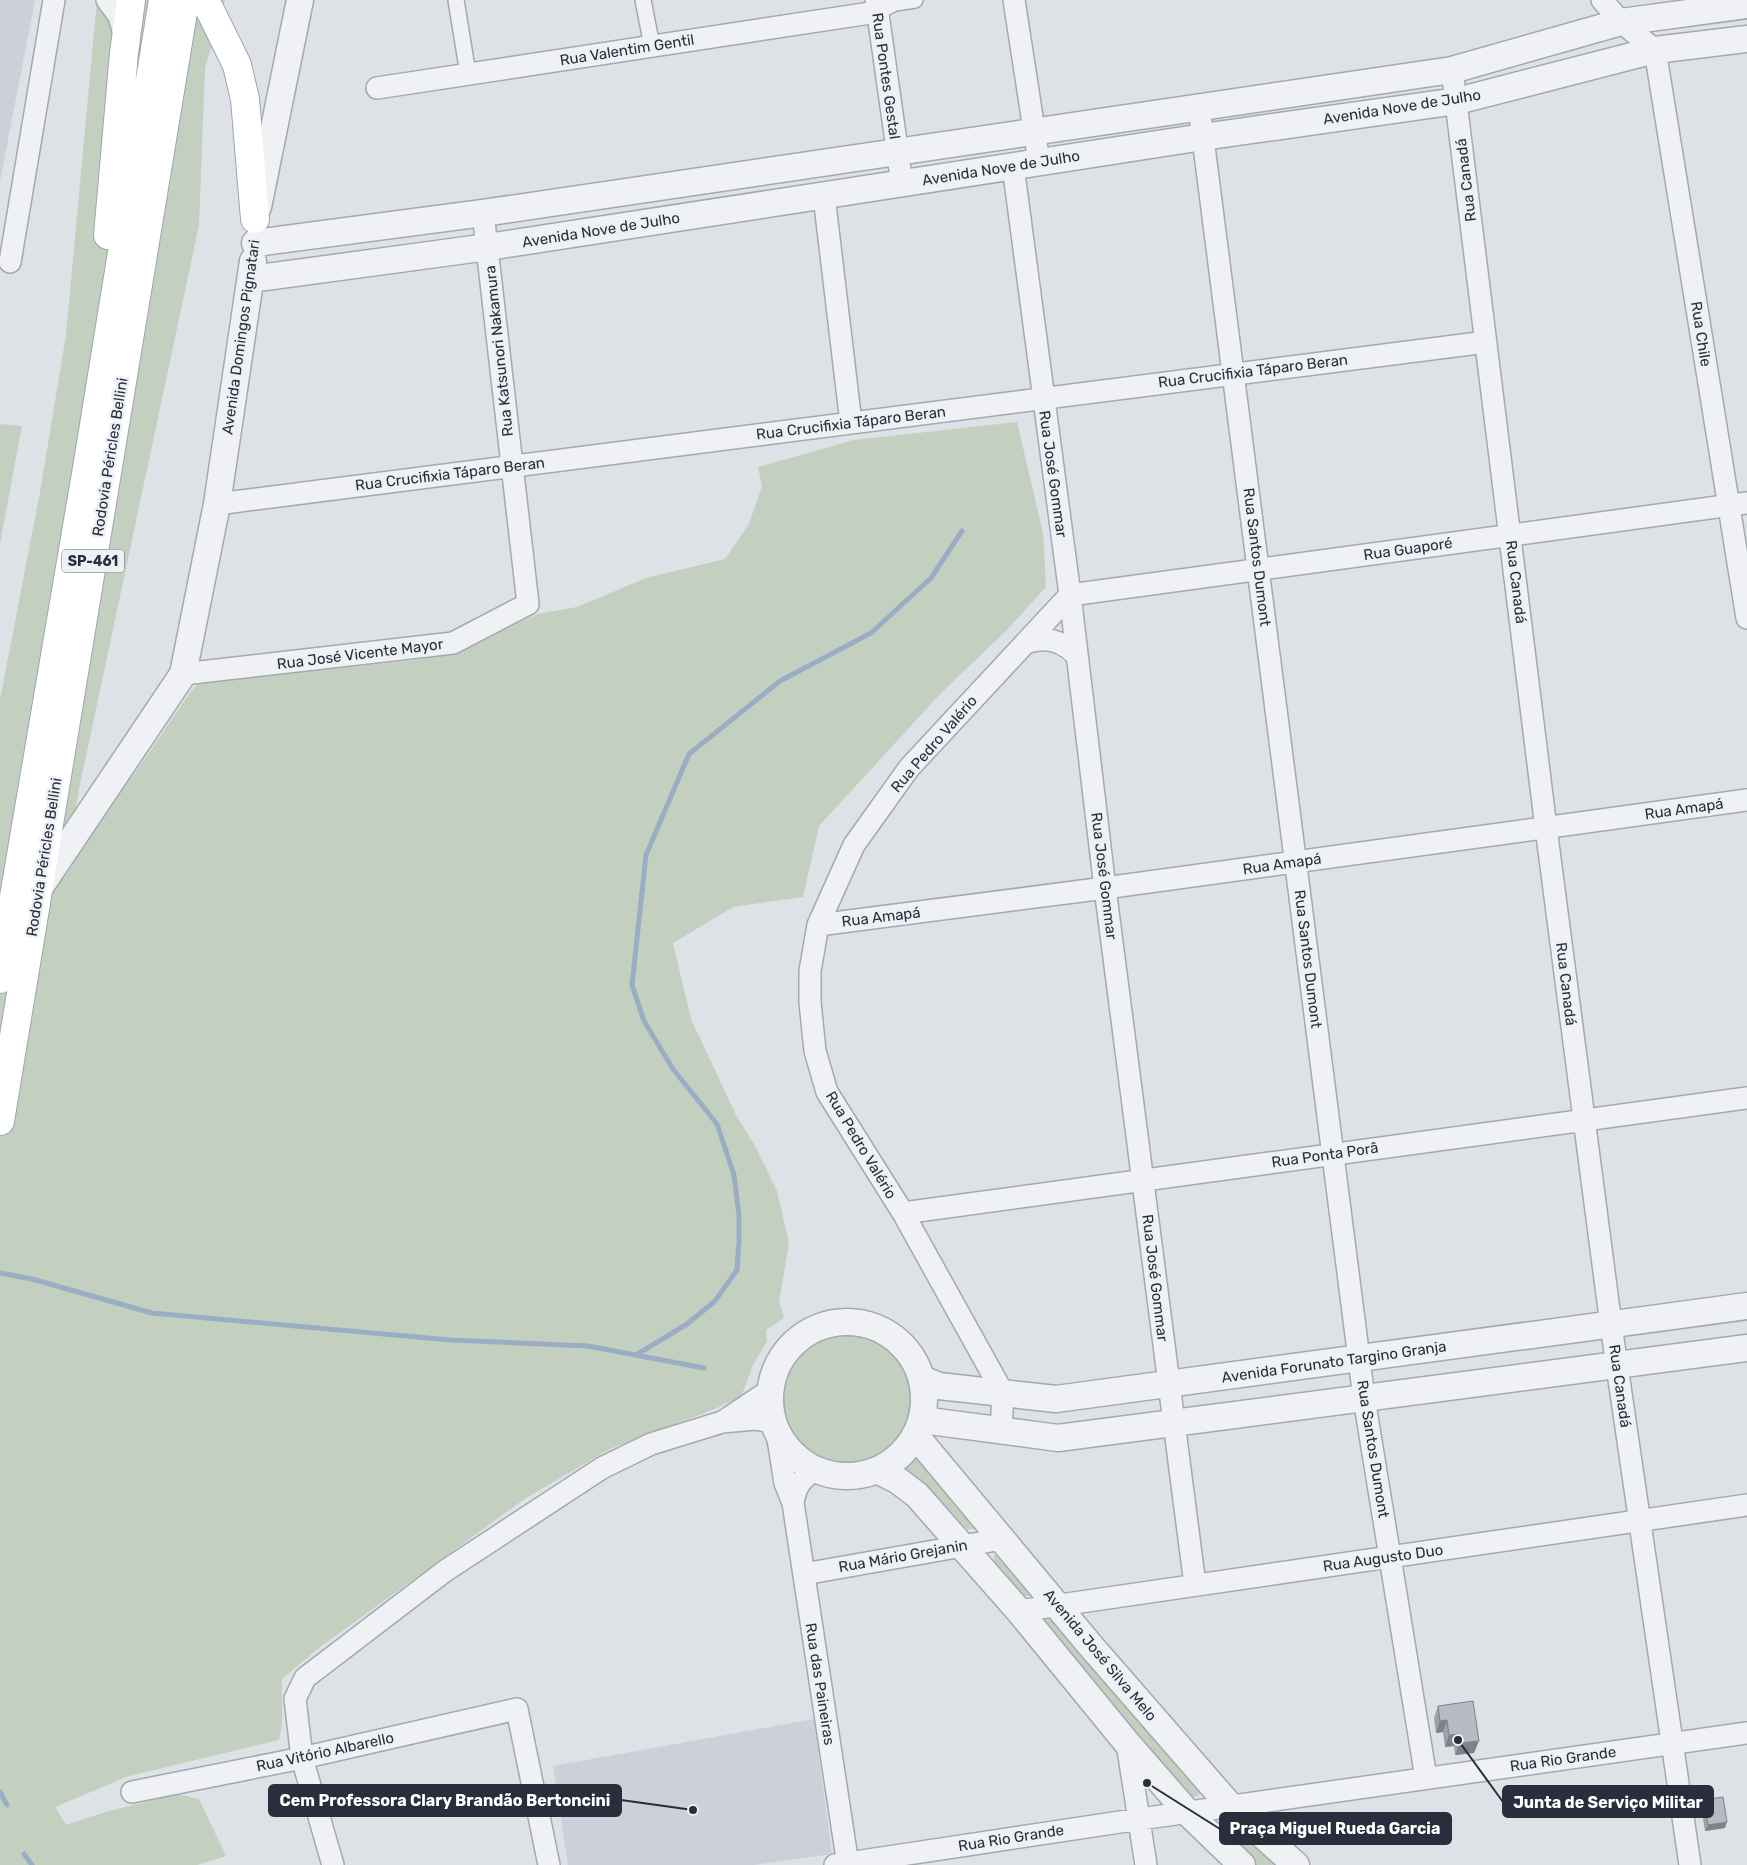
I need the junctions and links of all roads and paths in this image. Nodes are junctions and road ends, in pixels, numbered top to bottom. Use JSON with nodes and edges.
{"nodes":[{"id":1,"x":54,"y":0,"type":"edge"},
{"id":2,"x":107,"y":0,"type":"edge"},
{"id":3,"x":131,"y":0,"type":"edge"},
{"id":4,"x":163,"y":0,"type":"edge"},
{"id":5,"x":185,"y":0,"type":"edge"},
{"id":6,"x":205,"y":0,"type":"edge"},
{"id":7,"x":300,"y":0,"type":"edge"},
{"id":8,"x":456,"y":0,"type":"edge"},
{"id":9,"x":643,"y":0,"type":"edge"},
{"id":10,"x":915,"y":0,"type":"edge"},
{"id":11,"x":1014,"y":0,"type":"edge"},
{"id":12,"x":1602,"y":0,"type":"edge"},
{"id":13,"x":1747,"y":4,"type":"edge"},
{"id":14,"x":876,"y":6,"type":"edge"},
{"id":15,"x":1695,"y":6,"type":"edge"},
{"id":16,"x":1621,"y":22,"type":"junction"},
{"id":17,"x":1747,"y":39,"type":"edge"},
{"id":18,"x":652,"y":46,"type":"junction"},
{"id":19,"x":1699,"y":46,"type":"junction"},
{"id":20,"x":1655,"y":50,"type":"junction"},
{"id":21,"x":124,"y":53,"type":"junction"},
{"id":22,"x":1452,"y":70,"type":"junction"},
{"id":23,"x":468,"y":74,"type":"junction"},
{"id":24,"x":377,"y":88,"type":"dead end"},
{"id":25,"x":1456,"y":101,"type":"junction"},
{"id":26,"x":1199,"y":107,"type":"junction"},
{"id":27,"x":1034,"y":131,"type":"junction"},
{"id":28,"x":1203,"y":137,"type":"junction"},
{"id":29,"x":897,"y":152,"type":"junction"},
{"id":30,"x":1039,"y":162,"type":"junction"},
{"id":31,"x":1013,"y":166,"type":"junction"},
{"id":32,"x":902,"y":184,"type":"junction"},
{"id":33,"x":824,"y":196,"type":"junction"},
{"id":34,"x":484,"y":213,"type":"junction"},
{"id":35,"x":255,"y":231,"type":"junction"},
{"id":36,"x":488,"y":247,"type":"junction"},
{"id":37,"x":10,"y":262,"type":"dead end"},
{"id":38,"x":252,"y":279,"type":"junction"},
{"id":39,"x":1486,"y":342,"type":"junction"},
{"id":40,"x":1233,"y":374,"type":"junction"},
{"id":41,"x":1043,"y":398,"type":"junction"},
{"id":42,"x":851,"y":423,"type":"junction"},
{"id":43,"x":88,"y":462,"type":"junction"},
{"id":44,"x":512,"y":466,"type":"junction"},
{"id":45,"x":217,"y":504,"type":"junction"},
{"id":46,"x":1738,"y":504,"type":"edge"},
{"id":47,"x":1510,"y":535,"type":"junction"},
{"id":48,"x":1258,"y":570,"type":"junction"},
{"id":49,"x":1070,"y":595,"type":"junction"},
{"id":50,"x":528,"y":604,"type":"joint"},
{"id":51,"x":1747,"y":618,"type":"edge"},
{"id":52,"x":1026,"y":643,"type":"junction"},
{"id":53,"x":1077,"y":656,"type":"junction"},
{"id":54,"x":183,"y":674,"type":"junction"},
{"id":55,"x":1747,"y":800,"type":"edge"},
{"id":56,"x":1546,"y":828,"type":"junction"},
{"id":57,"x":1296,"y":862,"type":"junction"},
{"id":58,"x":1106,"y":888,"type":"junction"},
{"id":59,"x":38,"y":890,"type":"junction"},
{"id":60,"x":818,"y":925,"type":"junction"},
{"id":61,"x":0,"y":978,"type":"edge"},
{"id":62,"x":1747,"y":1098,"type":"edge"},
{"id":63,"x":1584,"y":1120,"type":"junction"},
{"id":64,"x":0,"y":1121,"type":"edge"},
{"id":65,"x":1333,"y":1154,"type":"junction"},
{"id":66,"x":1143,"y":1180,"type":"junction"},
{"id":67,"x":903,"y":1213,"type":"junction"},
{"id":68,"x":1747,"y":1306,"type":"edge"},
{"id":69,"x":1611,"y":1325,"type":"junction"},
{"id":70,"x":1747,"y":1348,"type":"edge"},
{"id":71,"x":1359,"y":1359,"type":"junction"},
{"id":72,"x":1617,"y":1365,"type":"junction"},
{"id":73,"x":922,"y":1379,"type":"junction"},
{"id":74,"x":1169,"y":1384,"type":"junction"},
{"id":75,"x":770,"y":1390,"type":"junction"},
{"id":76,"x":1003,"y":1393,"type":"junction"},
{"id":77,"x":1364,"y":1398,"type":"junction"},
{"id":78,"x":722,"y":1422,"type":"junction"},
{"id":79,"x":1174,"y":1423,"type":"junction"},
{"id":80,"x":775,"y":1427,"type":"junction"},
{"id":81,"x":918,"y":1428,"type":"junction"},
{"id":82,"x":1001,"y":1430,"type":"junction"},
{"id":83,"x":815,"y":1469,"type":"junction"},
{"id":84,"x":877,"y":1470,"type":"junction"},
{"id":85,"x":793,"y":1503,"type":"junction"},
{"id":86,"x":1747,"y":1505,"type":"edge"},
{"id":87,"x":1639,"y":1521,"type":"junction"},
{"id":88,"x":1002,"y":1539,"type":"junction"},
{"id":89,"x":962,"y":1546,"type":"junction"},
{"id":90,"x":1390,"y":1557,"type":"junction"},
{"id":91,"x":804,"y":1574,"type":"junction"},
{"id":92,"x":1195,"y":1586,"type":"junction"},
{"id":93,"x":1058,"y":1606,"type":"junction"},
{"id":94,"x":1019,"y":1611,"type":"junction"},
{"id":95,"x":1747,"y":1733,"type":"edge"},
{"id":96,"x":1126,"y":1743,"type":"junction"},
{"id":97,"x":1672,"y":1744,"type":"junction"},
{"id":98,"x":302,"y":1758,"type":"junction"},
{"id":99,"x":1426,"y":1778,"type":"junction"},
{"id":100,"x":132,"y":1792,"type":"dead end"},
{"id":101,"x":1231,"y":1807,"type":"junction"},
{"id":102,"x":1188,"y":1813,"type":"junction"},
{"id":103,"x":1140,"y":1819,"type":"junction"},
{"id":104,"x":843,"y":1864,"type":"edge"},
{"id":105,"x":333,"y":1865,"type":"edge"},
{"id":106,"x":549,"y":1865,"type":"edge"},
{"id":107,"x":1146,"y":1865,"type":"edge"},
{"id":108,"x":1242,"y":1865,"type":"edge"},
{"id":109,"x":1296,"y":1865,"type":"edge"},
{"id":110,"x":1690,"y":1865,"type":"edge"}],
"edges":[{"from":1,"to":37,"type":"street"},
{"from":2,"to":21,"type":"street"},
{"from":3,"to":21,"type":"main road"},
{"from":4,"to":43,"type":"main road","name":"Rodovia Péricles Bellini","number":"SP-461"},
{"from":5,"to":59,"type":"main road","name":"Rodovia Péricles Bellini","number":"SP-461"},
{"from":6,"to":35,"type":"main road"},
{"from":7,"to":35,"type":"street","name":"Avenida Domingos Pignatari"},
{"from":8,"to":23,"type":"street"},
{"from":9,"to":18,"type":"street"},
{"from":10,"to":14,"type":"street"},
{"from":11,"to":27,"type":"street"},
{"from":12,"to":16,"type":"street"},
{"from":13,"to":15,"type":"street","name":"Avenida Nove de Julho"},
{"from":14,"to":18,"type":"street","name":"Rua Valentim Gentil"},
{"from":14,"to":29,"type":"street","name":"Rua Pontes Gestal"},
{"from":15,"to":16,"type":"street","name":"Avenida Nove de Julho"},
{"from":15,"to":19,"type":"street"},
{"from":16,"to":20,"type":"street"},
{"from":16,"to":22,"type":"street","name":"Avenida Nove de Julho"},
{"from":17,"to":19,"type":"street","name":"Avenida Nove de Julho"},
{"from":18,"to":23,"type":"street","name":"Rua Valentim Gentil"},
{"from":19,"to":20,"type":"street","name":"Avenida Nove de Julho"},
{"from":20,"to":25,"type":"street","name":"Avenida Nove de Julho"},
{"from":20,"to":46,"type":"street","name":"Rua Chile"},
{"from":21,"to":43,"type":"main road"},
{"from":22,"to":25,"type":"street","name":"Rua Canadá"},
{"from":22,"to":26,"type":"street","name":"Avenida Nove de Julho"},
{"from":23,"to":24,"type":"street","name":"Rua Valentim Gentil"},
{"from":25,"to":28,"type":"street","name":"Avenida Nove de Julho"},
{"from":25,"to":39,"type":"street","name":"Rua Canadá"},
{"from":26,"to":27,"type":"street","name":"Avenida Nove de Julho"},
{"from":26,"to":28,"type":"street","name":"Rua Santos Dumont"},
{"from":27,"to":29,"type":"street","name":"Avenida Nove de Julho"},
{"from":27,"to":30,"type":"street"},
{"from":28,"to":30,"type":"street","name":"Avenida Nove de Julho"},
{"from":28,"to":40,"type":"street","name":"Rua Santos Dumont"},
{"from":29,"to":32,"type":"street","name":"Rua Pontes Gestal"},
{"from":29,"to":34,"type":"street","name":"Avenida Nove de Julho"},
{"from":30,"to":31,"type":"street","name":"Avenida Nove de Julho"},
{"from":31,"to":32,"type":"street","name":"Avenida Nove de Julho"},
{"from":31,"to":41,"type":"street","name":"Rua José Gommar"},
{"from":32,"to":33,"type":"street","name":"Avenida Nove de Julho"},
{"from":33,"to":36,"type":"street","name":"Avenida Nove de Julho"},
{"from":33,"to":42,"type":"street"},
{"from":34,"to":35,"type":"street","name":"Avenida Nove de Julho"},
{"from":34,"to":36,"type":"street","name":"Rua Katsunori Nakamura"},
{"from":35,"to":38,"type":"street","name":"Avenida Domingos Pignatari"},
{"from":36,"to":38,"type":"street","name":"Avenida Nove de Julho"},
{"from":36,"to":44,"type":"street","name":"Rua Katsunori Nakamura"},
{"from":38,"to":45,"type":"street","name":"Avenida Domingos Pignatari"},
{"from":39,"to":40,"type":"street","name":"Rua Crucifixia Táparo Beran"},
{"from":39,"to":47,"type":"street","name":"Rua Canadá"},
{"from":40,"to":41,"type":"street","name":"Rua Crucifixia Táparo Beran"},
{"from":40,"to":48,"type":"street","name":"Rua Santos Dumont"},
{"from":41,"to":42,"type":"street","name":"Rua Crucifixia Táparo Beran"},
{"from":41,"to":49,"type":"street","name":"Rua José Gommar"},
{"from":42,"to":44,"type":"street","name":"Rua Crucifixia Táparo Beran"},
{"from":43,"to":61,"type":"main road","name":"Rodovia Péricles Bellini","number":"SP-461"},
{"from":44,"to":45,"type":"street","name":"Rua Crucifixia Táparo Beran"},
{"from":44,"to":50,"type":"street","name":"Rua Katsunori Nakamura"},
{"from":45,"to":54,"type":"street","name":"Avenida Domingos Pignatari"},
{"from":46,"to":47,"type":"street","name":"Rua Guaporé"},
{"from":46,"to":51,"type":"street","name":"Rua Chile"},
{"from":47,"to":48,"type":"street","name":"Rua Guaporé"},
{"from":47,"to":56,"type":"street","name":"Rua Canadá"},
{"from":48,"to":49,"type":"street","name":"Rua Guaporé"},
{"from":48,"to":57,"type":"street","name":"Rua Santos Dumont"},
{"from":49,"to":52,"type":"street","name":"Rua Pedro Valério"},
{"from":49,"to":53,"type":"street","name":"Rua José Gommar"},
{"from":50,"to":54,"type":"street","name":"Rua José Vicente Mayor"},
{"from":52,"to":53,"type":"street"},
{"from":52,"to":60,"type":"street","name":"Rua Pedro Valério"},
{"from":53,"to":58,"type":"street","name":"Rua José Gommar"},
{"from":54,"to":59,"type":"street"},
{"from":55,"to":56,"type":"street","name":"Rua Amapá"},
{"from":56,"to":57,"type":"street","name":"Rua Amapá"},
{"from":56,"to":63,"type":"street","name":"Rua Canadá"},
{"from":57,"to":58,"type":"street","name":"Rua Amapá"},
{"from":57,"to":65,"type":"street","name":"Rua Santos Dumont"},
{"from":58,"to":60,"type":"street","name":"Rua Amapá"},
{"from":58,"to":66,"type":"street","name":"Rua José Gommar"},
{"from":59,"to":64,"type":"main road","name":"Rodovia Péricles Bellini","number":"SP-461"},
{"from":60,"to":67,"type":"street","name":"Rua Pedro Valério"},
{"from":62,"to":63,"type":"street","name":"Rua Ponta Porâ"},
{"from":63,"to":65,"type":"street","name":"Rua Ponta Porâ"},
{"from":63,"to":69,"type":"street","name":"Rua Canadá"},
{"from":65,"to":66,"type":"street","name":"Rua Ponta Porâ"},
{"from":65,"to":71,"type":"street","name":"Rua Santos Dumont"},
{"from":66,"to":67,"type":"street","name":"Rua Ponta Porâ"},
{"from":66,"to":74,"type":"street","name":"Rua José Gommar"},
{"from":67,"to":76,"type":"street","name":"Rua Pedro Valério"},
{"from":68,"to":69,"type":"street","name":"Avenida Forunato Targino Granja"},
{"from":69,"to":71,"type":"street","name":"Avenida Forunato Targino Granja"},
{"from":69,"to":72,"type":"street","name":"Rua Canadá"},
{"from":70,"to":72,"type":"street"},
{"from":71,"to":74,"type":"street","name":"Avenida Forunato Targino Granja"},
{"from":71,"to":77,"type":"street","name":"Rua Santos Dumont"},
{"from":72,"to":77,"type":"street"},
{"from":72,"to":87,"type":"street","name":"Rua Canadá"},
{"from":73,"to":75,"type":"street"},
{"from":73,"to":76,"type":"street","name":"Avenida Forunato Targino Granja"},
{"from":73,"to":81,"type":"street"},
{"from":74,"to":76,"type":"street","name":"Avenida Forunato Targino Granja"},
{"from":74,"to":79,"type":"street","name":"Rua José Gommar"},
{"from":75,"to":78,"type":"street"},
{"from":75,"to":80,"type":"street"},
{"from":76,"to":82,"type":"street"},
{"from":77,"to":79,"type":"street"},
{"from":77,"to":90,"type":"street","name":"Rua Santos Dumont"},
{"from":78,"to":80,"type":"street"},
{"from":78,"to":98,"type":"street"},
{"from":79,"to":82,"type":"street"},
{"from":79,"to":92,"type":"street","name":"Rua José Gommar"},
{"from":80,"to":83,"type":"street"},
{"from":80,"to":85,"type":"street","name":"Rua das Paineiras"},
{"from":81,"to":82,"type":"street"},
{"from":81,"to":84,"type":"street"},
{"from":81,"to":88,"type":"street","name":"Avenida José Silva Melo"},
{"from":83,"to":84,"type":"street"},
{"from":83,"to":85,"type":"street"},
{"from":84,"to":89,"type":"street"},
{"from":85,"to":91,"type":"street","name":"Rua das Paineiras"},
{"from":86,"to":87,"type":"street","name":"Rua Augusto Duo"},
{"from":87,"to":90,"type":"street","name":"Rua Augusto Duo"},
{"from":87,"to":97,"type":"street","name":"Rua Canadá"},
{"from":88,"to":89,"type":"street","name":"Rua Mário Grejanin"},
{"from":88,"to":93,"type":"street","name":"Avenida José Silva Melo"},
{"from":89,"to":91,"type":"street","name":"Rua Mário Grejanin"},
{"from":89,"to":94,"type":"street"},
{"from":90,"to":92,"type":"street","name":"Rua Augusto Duo"},
{"from":90,"to":99,"type":"street","name":"Rua Santos Dumont"},
{"from":91,"to":104,"type":"street","name":"Rua das Paineiras"},
{"from":92,"to":93,"type":"street","name":"Rua Augusto Duo"},
{"from":93,"to":94,"type":"street","name":"Rua Augusto Duo"},
{"from":93,"to":101,"type":"street","name":"Avenida José Silva Melo"},
{"from":94,"to":96,"type":"street"},
{"from":95,"to":97,"type":"street","name":"Rua Rio Grande"},
{"from":96,"to":102,"type":"street"},
{"from":96,"to":103,"type":"street"},
{"from":97,"to":99,"type":"street","name":"Rua Rio Grande"},
{"from":97,"to":110,"type":"street","name":"Rua Canadá"},
{"from":98,"to":100,"type":"street","name":"Rua Vitório Albarello"},
{"from":98,"to":105,"type":"street"},
{"from":98,"to":106,"type":"street","name":"Rua Vitório Albarello"},
{"from":99,"to":101,"type":"street","name":"Rua Rio Grande"},
{"from":101,"to":102,"type":"street","name":"Rua Rio Grande"},
{"from":101,"to":109,"type":"street","name":"Avenida José Silva Melo"},
{"from":102,"to":103,"type":"street","name":"Rua Rio Grande"},
{"from":102,"to":108,"type":"street"},
{"from":103,"to":104,"type":"street","name":"Rua Rio Grande"},
{"from":103,"to":107,"type":"street"}]}
